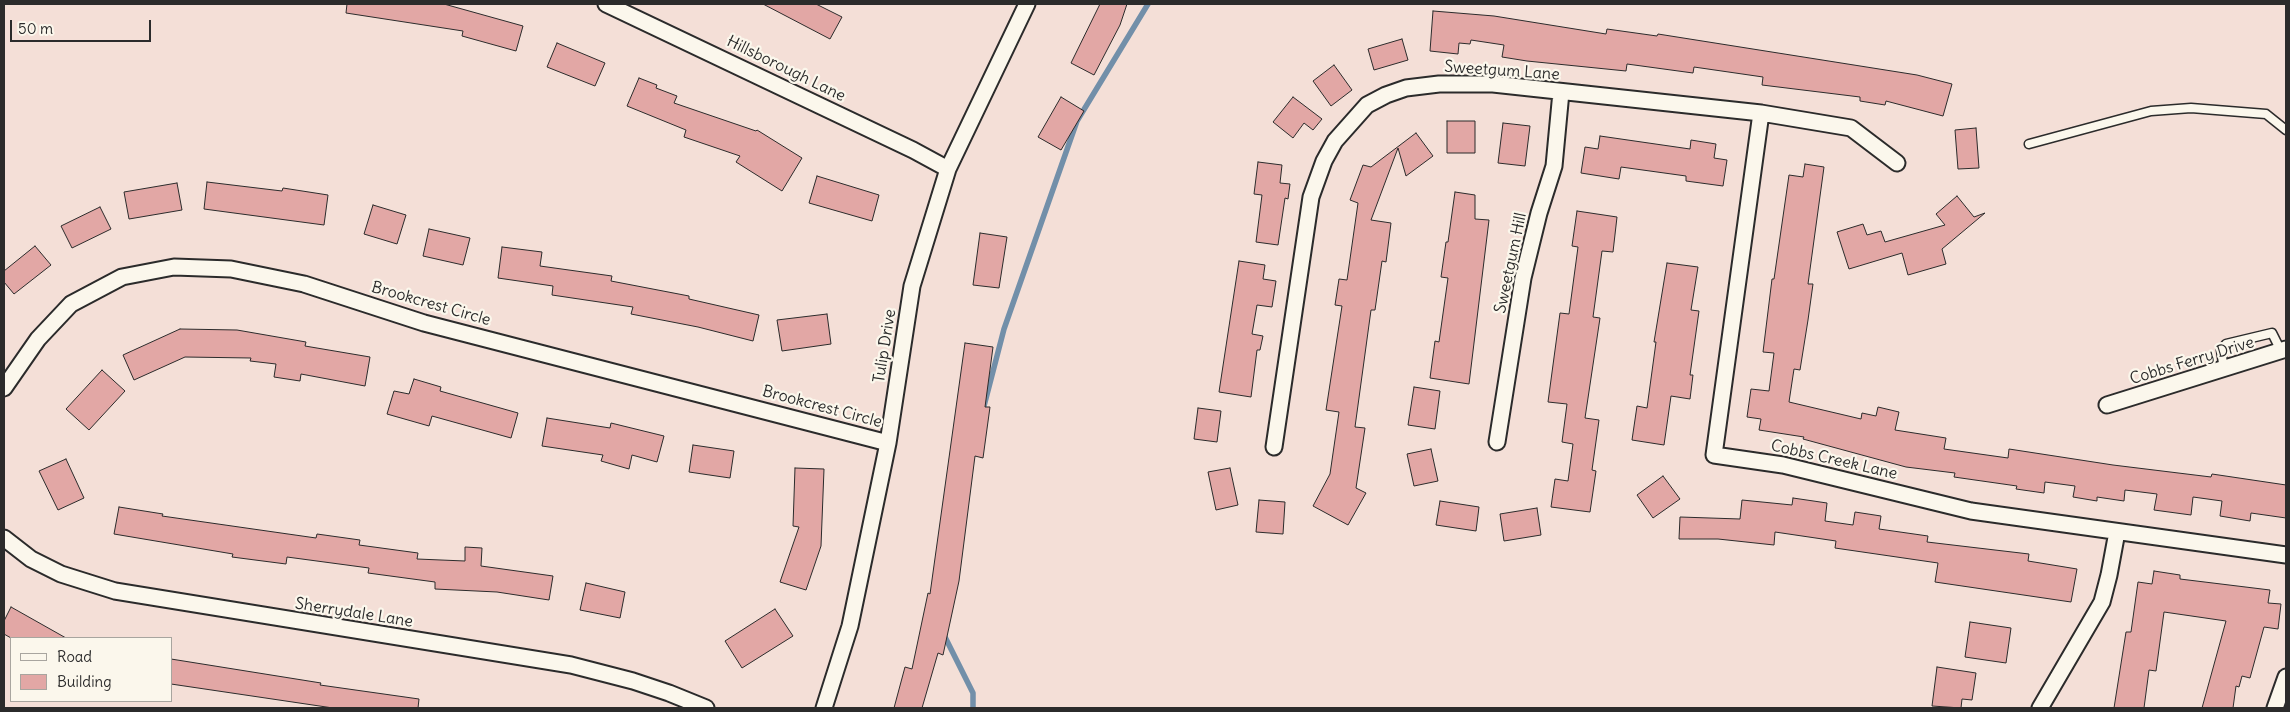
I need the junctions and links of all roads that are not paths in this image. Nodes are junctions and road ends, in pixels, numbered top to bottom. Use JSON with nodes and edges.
{"nodes":[{"id":1,"x":606,"y":4,"type":"edge"},
{"id":2,"x":1026,"y":4,"type":"edge"},
{"id":3,"x":1561,"y":92,"type":"junction"},
{"id":4,"x":1761,"y":113,"type":"junction"},
{"id":5,"x":2286,"y":130,"type":"edge"},
{"id":6,"x":2029,"y":144,"type":"dead end"},
{"id":7,"x":1897,"y":163,"type":"dead end"},
{"id":8,"x":948,"y":169,"type":"junction"},
{"id":9,"x":2284,"y":350,"type":"edge"},
{"id":10,"x":2224,"y":370,"type":"junction"},
{"id":11,"x":4,"y":388,"type":"edge"},
{"id":12,"x":2107,"y":405,"type":"dead end"},
{"id":13,"x":1497,"y":442,"type":"dead end"},
{"id":14,"x":888,"y":443,"type":"junction"},
{"id":15,"x":1274,"y":447,"type":"dead end"},
{"id":16,"x":2117,"y":532,"type":"junction"},
{"id":17,"x":4,"y":538,"type":"edge"},
{"id":18,"x":2286,"y":555,"type":"edge"},
{"id":19,"x":2286,"y":677,"type":"edge"},
{"id":20,"x":706,"y":708,"type":"edge"},
{"id":21,"x":824,"y":708,"type":"edge"},
{"id":22,"x":2040,"y":708,"type":"edge"},
{"id":23,"x":2275,"y":708,"type":"edge"}],
"edges":[{"from":1,"to":8,"type":"street","name":"Hillsborough Lane"},
{"from":2,"to":8,"type":"street","name":"Tulip Drive"},
{"from":3,"to":4,"type":"street","name":"Sweetgum Lane"},
{"from":3,"to":13,"type":"street","name":"Sweetgum Hill"},
{"from":3,"to":15,"type":"street","name":"Sweetgum Lane"},
{"from":4,"to":7,"type":"street","name":"Sweetgum Lane"},
{"from":4,"to":16,"type":"street","name":"Cobbs Creek Lane"},
{"from":5,"to":6,"type":"lane"},
{"from":8,"to":14,"type":"street","name":"Tulip Drive"},
{"from":9,"to":10,"type":"street","name":"Cobbs Ferry Drive"},
{"from":9,"to":10,"type":"lane"},
{"from":10,"to":12,"type":"street","name":"Cobbs Ferry Drive"},
{"from":11,"to":14,"type":"street","name":"Brookcrest Circle"},
{"from":14,"to":21,"type":"street","name":"Tulip Drive"},
{"from":16,"to":18,"type":"street","name":"Cobbs Creek Lane"},
{"from":16,"to":22,"type":"street"},
{"from":17,"to":20,"type":"street","name":"Sherrydale Lane"},
{"from":19,"to":23,"type":"street"}]}
